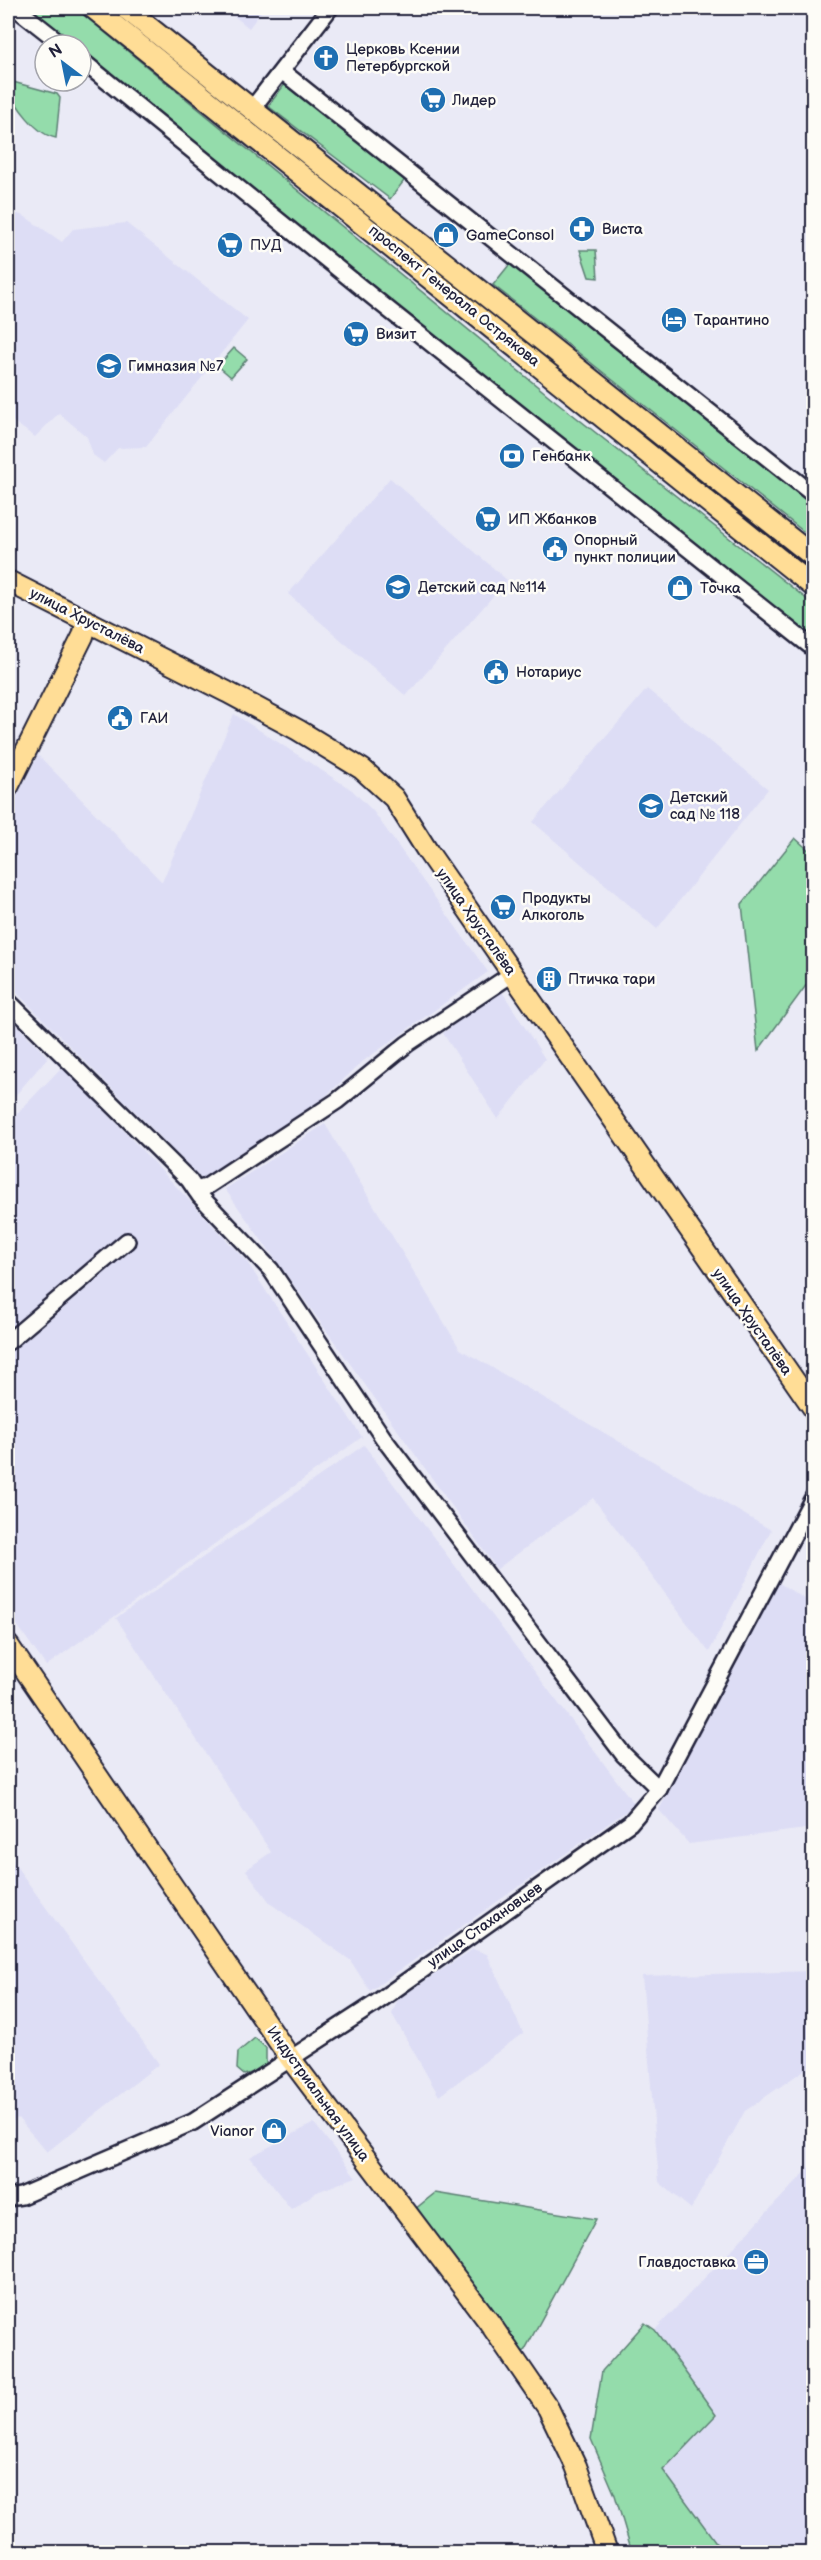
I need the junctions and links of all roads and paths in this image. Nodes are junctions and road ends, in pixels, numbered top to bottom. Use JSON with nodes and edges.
{"nodes":[{"id":1,"x":16,"y":8,"type":"edge"},
{"id":2,"x":93,"y":8,"type":"edge"},
{"id":3,"x":125,"y":8,"type":"edge"},
{"id":4,"x":330,"y":8,"type":"edge"},
{"id":5,"x":48,"y":33,"type":"edge"},
{"id":6,"x":93,"y":70,"type":"edge"},
{"id":7,"x":283,"y":72,"type":"junction"},
{"id":8,"x":251,"y":110,"type":"junction"},
{"id":9,"x":813,"y":495,"type":"edge"},
{"id":10,"x":813,"y":557,"type":"edge"},
{"id":11,"x":8,"y":581,"type":"edge"},
{"id":12,"x":813,"y":587,"type":"edge"},
{"id":13,"x":87,"y":621,"type":"junction"},
{"id":14,"x":813,"y":649,"type":"edge"},
{"id":15,"x":8,"y":787,"type":"edge"},
{"id":16,"x":512,"y":974,"type":"junction"},
{"id":17,"x":8,"y":1000,"type":"edge"},
{"id":18,"x":196,"y":1190,"type":"junction"},
{"id":19,"x":127,"y":1241,"type":"dead end"},
{"id":20,"x":8,"y":1342,"type":"edge"},
{"id":21,"x":813,"y":1409,"type":"edge"},
{"id":22,"x":813,"y":1496,"type":"edge"},
{"id":23,"x":8,"y":1645,"type":"edge"},
{"id":24,"x":659,"y":1789,"type":"junction"},
{"id":25,"x":290,"y":2058,"type":"junction"},
{"id":26,"x":8,"y":2198,"type":"edge"},
{"id":27,"x":607,"y":2553,"type":"edge"}],
"edges":[{"from":1,"to":5,"type":"street"},
{"from":2,"to":12,"type":"main road","name":"проспект Генерала Острякова"},
{"from":3,"to":8,"type":"main road","name":"проспект Генерала Острякова"},
{"from":4,"to":7,"type":"street"},
{"from":6,"to":14,"type":"street"},
{"from":7,"to":8,"type":"street"},
{"from":7,"to":9,"type":"street"},
{"from":8,"to":10,"type":"main road","name":"проспект Генерала Острякова"},
{"from":11,"to":13,"type":"main road","name":"улица Хрусталёва"},
{"from":13,"to":15,"type":"main road"},
{"from":13,"to":16,"type":"main road","name":"улица Хрусталёва"},
{"from":16,"to":18,"type":"street"},
{"from":16,"to":21,"type":"main road","name":"улица Хрусталёва"},
{"from":17,"to":18,"type":"street"},
{"from":18,"to":24,"type":"street"},
{"from":19,"to":20,"type":"street"},
{"from":22,"to":24,"type":"street","name":"улица Стахановцев"},
{"from":23,"to":25,"type":"main road","name":"Индустриальная улица"},
{"from":24,"to":25,"type":"street","name":"улица Стахановцев"},
{"from":25,"to":26,"type":"street","name":"улица Стахановцев"},
{"from":25,"to":27,"type":"main road","name":"Индустриальная улица"}]}
